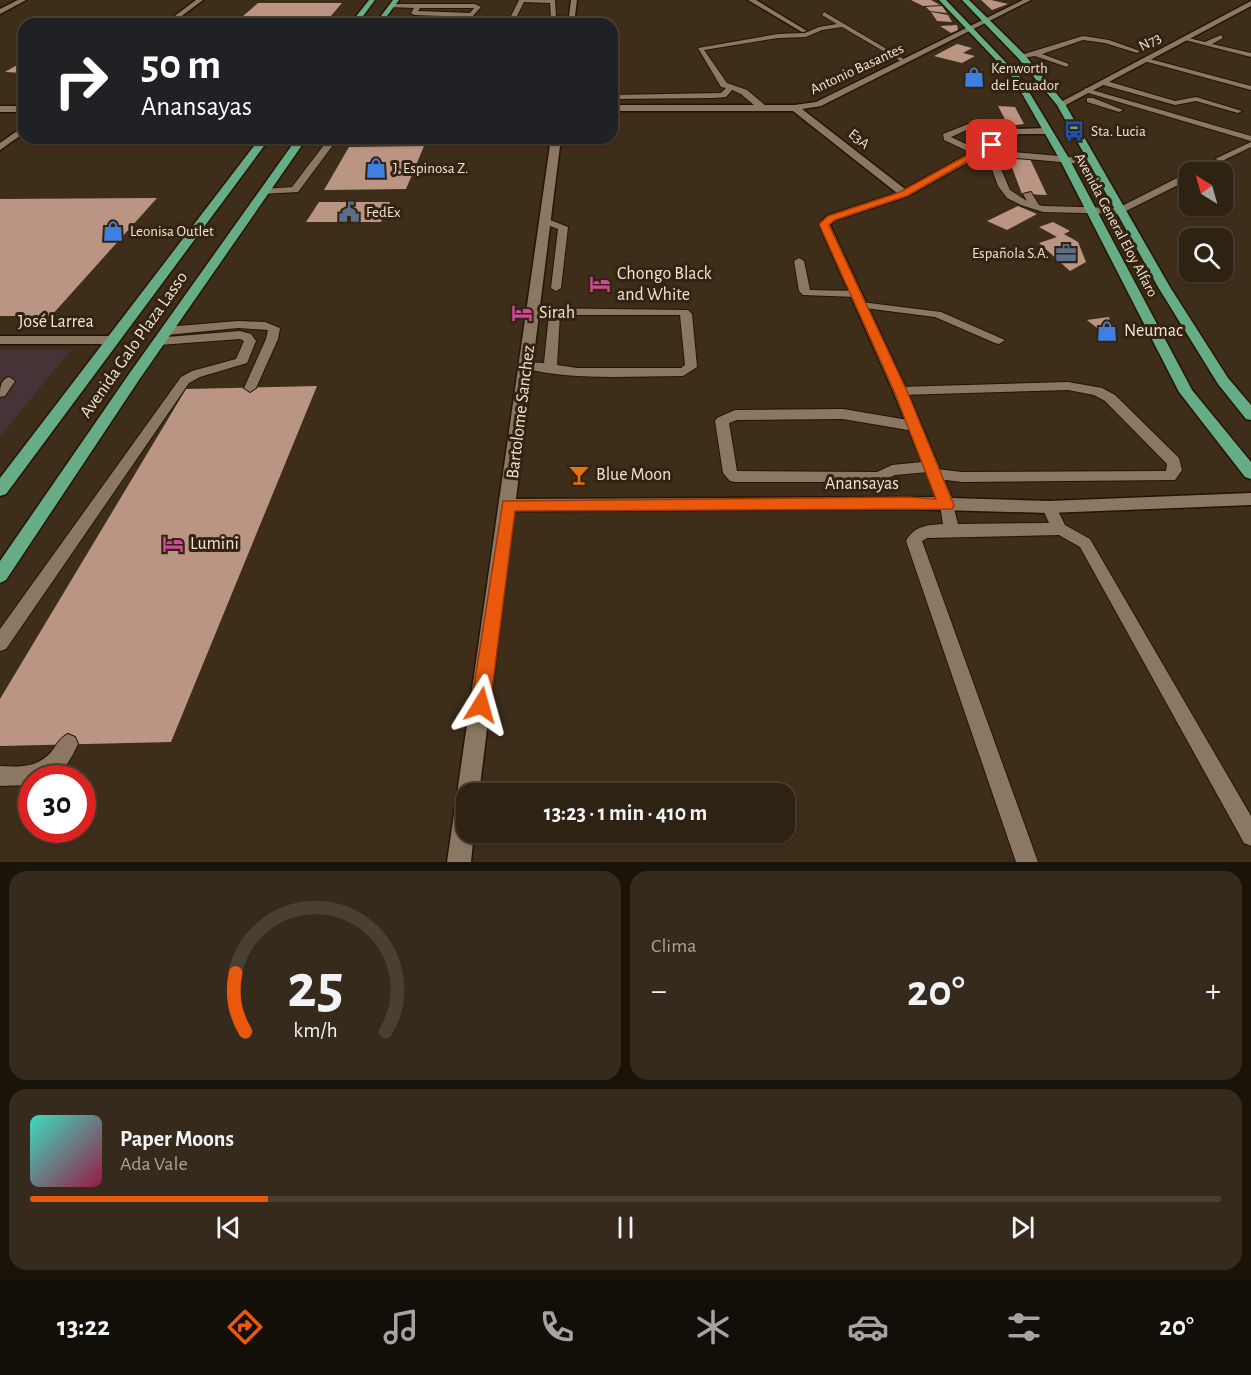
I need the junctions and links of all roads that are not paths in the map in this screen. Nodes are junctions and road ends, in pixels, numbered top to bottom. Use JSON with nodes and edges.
{"nodes":[{"id":1,"x":23,"y":0,"type":"edge"},
{"id":2,"x":200,"y":0,"type":"edge"},
{"id":3,"x":372,"y":0,"type":"edge"},
{"id":4,"x":574,"y":0,"type":"edge"},
{"id":5,"x":751,"y":0,"type":"edge"},
{"id":6,"x":942,"y":0,"type":"edge"},
{"id":7,"x":965,"y":0,"type":"edge"},
{"id":8,"x":1025,"y":0,"type":"edge"},
{"id":9,"x":394,"y":3,"type":"edge"},
{"id":10,"x":1251,"y":4,"type":"edge"},
{"id":11,"x":418,"y":6,"type":"junction"},
{"id":12,"x":0,"y":12,"type":"edge"},
{"id":13,"x":824,"y":14,"type":"dead end"},
{"id":14,"x":175,"y":18,"type":"edge"},
{"id":15,"x":358,"y":18,"type":"edge"},
{"id":16,"x":383,"y":18,"type":"edge"},
{"id":17,"x":513,"y":18,"type":"edge"},
{"id":18,"x":553,"y":18,"type":"edge"},
{"id":19,"x":572,"y":18,"type":"edge"},
{"id":20,"x":988,"y":21,"type":"junction"},
{"id":21,"x":844,"y":25,"type":"junction"},
{"id":22,"x":969,"y":29,"type":"junction"},
{"id":23,"x":804,"y":31,"type":"dead end"},
{"id":24,"x":1221,"y":37,"type":"dead end"},
{"id":25,"x":1184,"y":39,"type":"junction"},
{"id":26,"x":1206,"y":44,"type":"junction"},
{"id":27,"x":1137,"y":51,"type":"dead end"},
{"id":28,"x":1037,"y":55,"type":"junction"},
{"id":29,"x":1251,"y":55,"type":"edge"},
{"id":30,"x":1021,"y":56,"type":"junction"},
{"id":31,"x":1146,"y":60,"type":"junction"},
{"id":32,"x":904,"y":61,"type":"junction"},
{"id":33,"x":1067,"y":65,"type":"dead end"},
{"id":34,"x":1103,"y":82,"type":"junction"},
{"id":35,"x":731,"y":87,"type":"junction"},
{"id":36,"x":1251,"y":88,"type":"edge"},
{"id":37,"x":1088,"y":90,"type":"junction"},
{"id":38,"x":1077,"y":96,"type":"junction"},
{"id":39,"x":618,"y":97,"type":"edge"},
{"id":40,"x":1061,"y":104,"type":"junction"},
{"id":41,"x":618,"y":108,"type":"edge"},
{"id":42,"x":763,"y":108,"type":"junction"},
{"id":43,"x":795,"y":108,"type":"junction"},
{"id":44,"x":0,"y":109,"type":"edge"},
{"id":45,"x":18,"y":109,"type":"edge"},
{"id":46,"x":1119,"y":110,"type":"dead end"},
{"id":47,"x":1238,"y":111,"type":"dead end"},
{"id":48,"x":1047,"y":131,"type":"junction"},
{"id":49,"x":18,"y":134,"type":"edge"},
{"id":50,"x":1007,"y":137,"type":"junction"},
{"id":51,"x":1251,"y":139,"type":"edge"},
{"id":52,"x":260,"y":144,"type":"edge"},
{"id":53,"x":298,"y":144,"type":"edge"},
{"id":54,"x":329,"y":144,"type":"edge"},
{"id":55,"x":555,"y":144,"type":"edge"},
{"id":56,"x":1251,"y":144,"type":"edge"},
{"id":57,"x":0,"y":147,"type":"edge"},
{"id":58,"x":978,"y":153,"type":"junction"},
{"id":59,"x":1219,"y":159,"type":"dead end"},
{"id":60,"x":1065,"y":160,"type":"junction"},
{"id":61,"x":1093,"y":162,"type":"junction"},
{"id":62,"x":1179,"y":181,"type":"edge"},
{"id":63,"x":264,"y":192,"type":"junction"},
{"id":64,"x":904,"y":194,"type":"junction"},
{"id":65,"x":1028,"y":194,"type":"dead end"},
{"id":66,"x":1035,"y":207,"type":"junction"},
{"id":67,"x":1092,"y":211,"type":"junction"},
{"id":68,"x":1120,"y":211,"type":"junction"},
{"id":69,"x":545,"y":221,"type":"junction"},
{"id":70,"x":799,"y":261,"type":"dead end"},
{"id":71,"x":556,"y":288,"type":"dead end"},
{"id":72,"x":858,"y":300,"type":"junction"},
{"id":73,"x":534,"y":311,"type":"junction"},
{"id":74,"x":555,"y":311,"type":"junction"},
{"id":75,"x":163,"y":336,"type":"junction"},
{"id":76,"x":0,"y":340,"type":"edge"},
{"id":77,"x":111,"y":340,"type":"junction"},
{"id":78,"x":999,"y":340,"type":"dead end"},
{"id":79,"x":527,"y":365,"type":"junction"},
{"id":80,"x":550,"y":370,"type":"junction"},
{"id":81,"x":9,"y":381,"type":"dead end"},
{"id":82,"x":250,"y":388,"type":"dead end"},
{"id":83,"x":900,"y":391,"type":"junction"},
{"id":84,"x":0,"y":393,"type":"edge"},
{"id":85,"x":1251,"y":415,"type":"edge"},
{"id":86,"x":914,"y":426,"type":"junction"},
{"id":87,"x":933,"y":470,"type":"junction"},
{"id":88,"x":1251,"y":473,"type":"edge"},
{"id":89,"x":0,"y":490,"type":"edge"},
{"id":90,"x":1251,"y":500,"type":"edge"},
{"id":91,"x":509,"y":505,"type":"junction"},
{"id":92,"x":946,"y":505,"type":"junction"},
{"id":93,"x":1049,"y":507,"type":"junction"},
{"id":94,"x":1060,"y":529,"type":"junction"},
{"id":95,"x":952,"y":530,"type":"junction"},
{"id":96,"x":0,"y":575,"type":"edge"},
{"id":97,"x":0,"y":644,"type":"edge"},
{"id":98,"x":68,"y":744,"type":"dead end"},
{"id":99,"x":0,"y":776,"type":"edge"},
{"id":100,"x":470,"y":783,"type":"edge"},
{"id":101,"x":1251,"y":836,"type":"edge"},
{"id":102,"x":461,"y":843,"type":"edge"},
{"id":103,"x":459,"y":862,"type":"edge"},
{"id":104,"x":1027,"y":862,"type":"edge"}],
"edges":[{"from":1,"to":12,"type":"street"},
{"from":2,"to":14,"type":"street"},
{"from":3,"to":15,"type":"main road"},
{"from":4,"to":19,"type":"street"},
{"from":5,"to":23,"type":"street"},
{"from":6,"to":22,"type":"main road","name":"Avenida General Eloy Alfaro"},
{"from":7,"to":20,"type":"main road","name":"Avenida General Eloy Alfaro"},
{"from":8,"to":20,"type":"street","name":"Antonio Basantes"},
{"from":9,"to":11,"type":"lane"},
{"from":9,"to":16,"type":"main road"},
{"from":10,"to":25,"type":"street","name":"N73"},
{"from":11,"to":11,"type":"lane"},
{"from":13,"to":21,"type":"lane"},
{"from":17,"to":18,"type":"lane"},
{"from":20,"to":22,"type":"street","name":"Antonio Basantes"},
{"from":20,"to":30,"type":"main road","name":"Avenida General Eloy Alfaro"},
{"from":21,"to":32,"type":"lane"},
{"from":21,"to":35,"type":"lane"},
{"from":22,"to":32,"type":"street","name":"Antonio Basantes"},
{"from":22,"to":48,"type":"main road","name":"Avenida General Eloy Alfaro"},
{"from":24,"to":26,"type":"lane"},
{"from":25,"to":26,"type":"lane"},
{"from":25,"to":31,"type":"street","name":"N73"},
{"from":26,"to":29,"type":"lane"},
{"from":27,"to":28,"type":"lane"},
{"from":28,"to":30,"type":"lane"},
{"from":28,"to":33,"type":"lane"},
{"from":30,"to":40,"type":"main road","name":"Avenida General Eloy Alfaro"},
{"from":31,"to":34,"type":"street","name":"N73"},
{"from":31,"to":36,"type":"lane"},
{"from":32,"to":43,"type":"street","name":"Antonio Basantes"},
{"from":34,"to":37,"type":"street","name":"N73"},
{"from":34,"to":47,"type":"lane"},
{"from":35,"to":39,"type":"lane"},
{"from":35,"to":42,"type":"lane"},
{"from":37,"to":38,"type":"street","name":"N73"},
{"from":37,"to":51,"type":"lane"},
{"from":38,"to":40,"type":"street","name":"N73"},
{"from":38,"to":46,"type":"lane"},
{"from":40,"to":61,"type":"main road","name":"Avenida General Eloy Alfaro"},
{"from":41,"to":42,"type":"street","name":"Antonio Basantes"},
{"from":42,"to":43,"type":"street","name":"Antonio Basantes"},
{"from":43,"to":64,"type":"street","name":"E3A"},
{"from":44,"to":45,"type":"street"},
{"from":48,"to":50,"type":"street"},
{"from":48,"to":60,"type":"main road","name":"Avenida General Eloy Alfaro"},
{"from":49,"to":57,"type":"street"},
{"from":50,"to":58,"type":"street"},
{"from":50,"to":58,"type":"lane"},
{"from":52,"to":77,"type":"main road","name":"Avenida Galo Plaza Lasso"},
{"from":53,"to":63,"type":"main road","name":"Avenida Galo Plaza Lasso"},
{"from":54,"to":63,"type":"lane"},
{"from":55,"to":69,"type":"street","name":"Bartolome Sanchez"},
{"from":56,"to":59,"type":"lane"},
{"from":58,"to":64,"type":"street"},
{"from":60,"to":61,"type":"lane"},
{"from":60,"to":66,"type":"lane"},
{"from":60,"to":67,"type":"main road","name":"Avenida General Eloy Alfaro"},
{"from":61,"to":68,"type":"main road","name":"Avenida General Eloy Alfaro"},
{"from":62,"to":68,"type":"lane"},
{"from":63,"to":75,"type":"main road","name":"Avenida Galo Plaza Lasso"},
{"from":64,"to":72,"type":"street"},
{"from":65,"to":66,"type":"lane"},
{"from":66,"to":67,"type":"lane"},
{"from":67,"to":68,"type":"lane"},
{"from":67,"to":88,"type":"main road","name":"Avenida General Eloy Alfaro"},
{"from":68,"to":85,"type":"main road","name":"Avenida General Eloy Alfaro"},
{"from":69,"to":71,"type":"lane"},
{"from":69,"to":73,"type":"street","name":"Bartolome Sanchez"},
{"from":70,"to":72,"type":"lane"},
{"from":72,"to":78,"type":"lane"},
{"from":72,"to":83,"type":"street"},
{"from":73,"to":74,"type":"lane"},
{"from":73,"to":79,"type":"street","name":"Bartolome Sanchez"},
{"from":74,"to":80,"type":"lane"},
{"from":74,"to":80,"type":"lane"},
{"from":75,"to":82,"type":"lane"},
{"from":75,"to":96,"type":"main road","name":"Avenida Galo Plaza Lasso"},
{"from":75,"to":97,"type":"lane"},
{"from":76,"to":77,"type":"street","name":"José Larrea"},
{"from":77,"to":89,"type":"main road","name":"Avenida Galo Plaza Lasso"},
{"from":79,"to":80,"type":"lane"},
{"from":79,"to":91,"type":"street","name":"Bartolome Sanchez"},
{"from":81,"to":84,"type":"lane"},
{"from":83,"to":86,"type":"street"},
{"from":83,"to":87,"type":"lane"},
{"from":86,"to":87,"type":"street"},
{"from":86,"to":87,"type":"lane"},
{"from":87,"to":92,"type":"street"},
{"from":90,"to":93,"type":"street","name":"Anansayas"},
{"from":91,"to":92,"type":"street","name":"Anansayas"},
{"from":91,"to":100,"type":"street","name":"Bartolome Sanchez"},
{"from":92,"to":93,"type":"street","name":"Anansayas"},
{"from":92,"to":95,"type":"lane"},
{"from":93,"to":94,"type":"lane"},
{"from":94,"to":95,"type":"lane"},
{"from":94,"to":101,"type":"lane"},
{"from":95,"to":104,"type":"lane"},
{"from":98,"to":99,"type":"lane"},
{"from":102,"to":103,"type":"street"}]}
